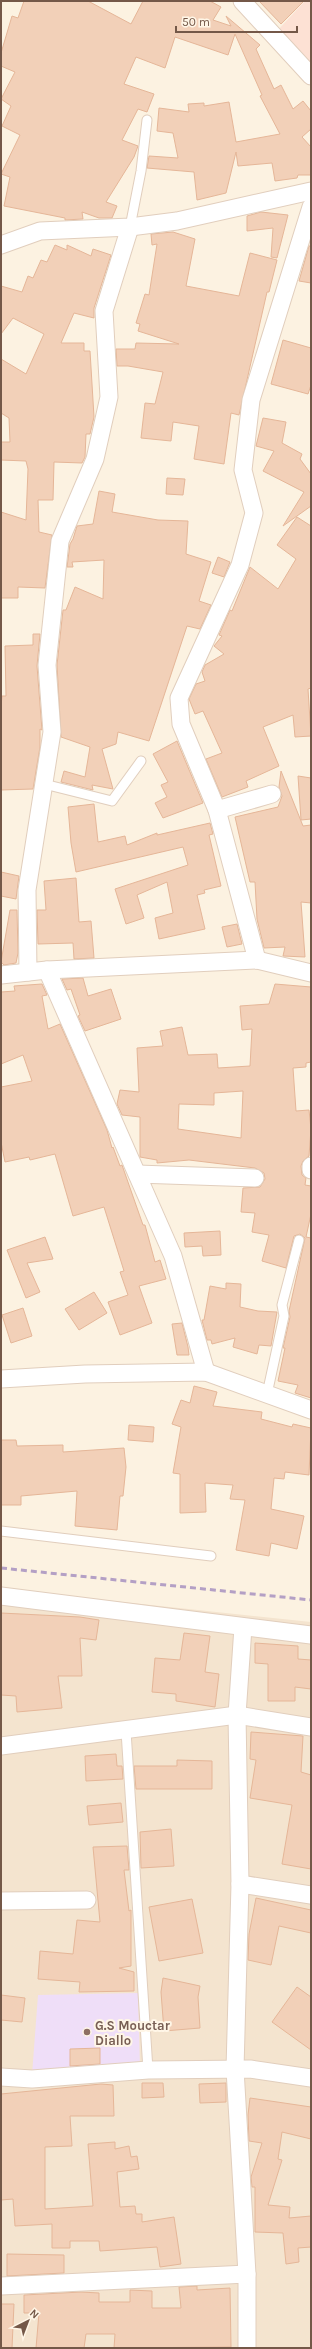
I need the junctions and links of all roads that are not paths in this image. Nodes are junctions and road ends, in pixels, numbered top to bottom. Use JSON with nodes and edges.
{"nodes":[{"id":1,"x":242,"y":1,"type":"edge"},
{"id":2,"x":311,"y":76,"type":"edge"},
{"id":3,"x":147,"y":120,"type":"dead end"},
{"id":4,"x":311,"y":191,"type":"edge"},
{"id":5,"x":311,"y":207,"type":"edge"},
{"id":6,"x":130,"y":227,"type":"junction"},
{"id":7,"x":1,"y":245,"type":"edge"},
{"id":8,"x":141,"y":760,"type":"dead end"},
{"id":9,"x":44,"y":784,"type":"junction"},
{"id":10,"x":272,"y":794,"type":"dead end"},
{"id":11,"x":218,"y":810,"type":"junction"},
{"id":12,"x":257,"y":960,"type":"junction"},
{"id":13,"x":47,"y":970,"type":"junction"},
{"id":14,"x":28,"y":972,"type":"junction"},
{"id":15,"x":311,"y":973,"type":"edge"},
{"id":16,"x":1,"y":975,"type":"edge"},
{"id":17,"x":311,"y":1166,"type":"edge"},
{"id":18,"x":311,"y":1170,"type":"edge"},
{"id":19,"x":137,"y":1174,"type":"junction"},
{"id":20,"x":255,"y":1178,"type":"dead end"},
{"id":21,"x":299,"y":1240,"type":"dead end"},
{"id":22,"x":206,"y":1372,"type":"junction"},
{"id":23,"x":1,"y":1379,"type":"edge"},
{"id":24,"x":267,"y":1394,"type":"junction"},
{"id":25,"x":311,"y":1410,"type":"edge"},
{"id":26,"x":1,"y":1531,"type":"edge"},
{"id":27,"x":211,"y":1556,"type":"dead end"},
{"id":28,"x":1,"y":1596,"type":"edge"},
{"id":29,"x":243,"y":1627,"type":"junction"},
{"id":30,"x":311,"y":1635,"type":"edge"},
{"id":31,"x":237,"y":1715,"type":"junction"},
{"id":32,"x":311,"y":1727,"type":"edge"},
{"id":33,"x":126,"y":1731,"type":"junction"},
{"id":34,"x":1,"y":1746,"type":"edge"},
{"id":35,"x":240,"y":1884,"type":"junction"},
{"id":36,"x":311,"y":1895,"type":"edge"},
{"id":37,"x":87,"y":1900,"type":"dead end"},
{"id":38,"x":1,"y":1901,"type":"edge"},
{"id":39,"x":235,"y":2069,"type":"junction"},
{"id":40,"x":148,"y":2070,"type":"junction"},
{"id":41,"x":1,"y":2077,"type":"edge"},
{"id":42,"x":311,"y":2078,"type":"edge"},
{"id":43,"x":247,"y":2274,"type":"junction"},
{"id":44,"x":1,"y":2286,"type":"edge"},
{"id":45,"x":246,"y":2348,"type":"edge"}],
"edges":[{"from":1,"to":2,"type":"street"},
{"from":3,"to":6,"type":"lane"},
{"from":4,"to":6,"type":"street"},
{"from":5,"to":11,"type":"street"},
{"from":6,"to":7,"type":"street"},
{"from":6,"to":9,"type":"street"},
{"from":8,"to":9,"type":"lane"},
{"from":9,"to":14,"type":"street"},
{"from":10,"to":11,"type":"street"},
{"from":11,"to":12,"type":"street"},
{"from":12,"to":13,"type":"street"},
{"from":12,"to":15,"type":"street"},
{"from":13,"to":14,"type":"street"},
{"from":13,"to":19,"type":"street"},
{"from":14,"to":16,"type":"street"},
{"from":17,"to":18,"type":"street"},
{"from":19,"to":20,"type":"street"},
{"from":19,"to":22,"type":"street"},
{"from":21,"to":24,"type":"lane"},
{"from":22,"to":23,"type":"street"},
{"from":22,"to":24,"type":"street"},
{"from":24,"to":25,"type":"street"},
{"from":26,"to":27,"type":"lane"},
{"from":28,"to":29,"type":"street"},
{"from":29,"to":30,"type":"street"},
{"from":29,"to":31,"type":"street"},
{"from":31,"to":32,"type":"street"},
{"from":31,"to":33,"type":"street"},
{"from":31,"to":35,"type":"street"},
{"from":33,"to":34,"type":"street"},
{"from":33,"to":40,"type":"lane"},
{"from":35,"to":36,"type":"street"},
{"from":35,"to":39,"type":"street"},
{"from":37,"to":38,"type":"street"},
{"from":39,"to":40,"type":"street"},
{"from":39,"to":42,"type":"street"},
{"from":39,"to":43,"type":"street"},
{"from":40,"to":41,"type":"street"},
{"from":43,"to":44,"type":"street"},
{"from":43,"to":45,"type":"street"}]}
